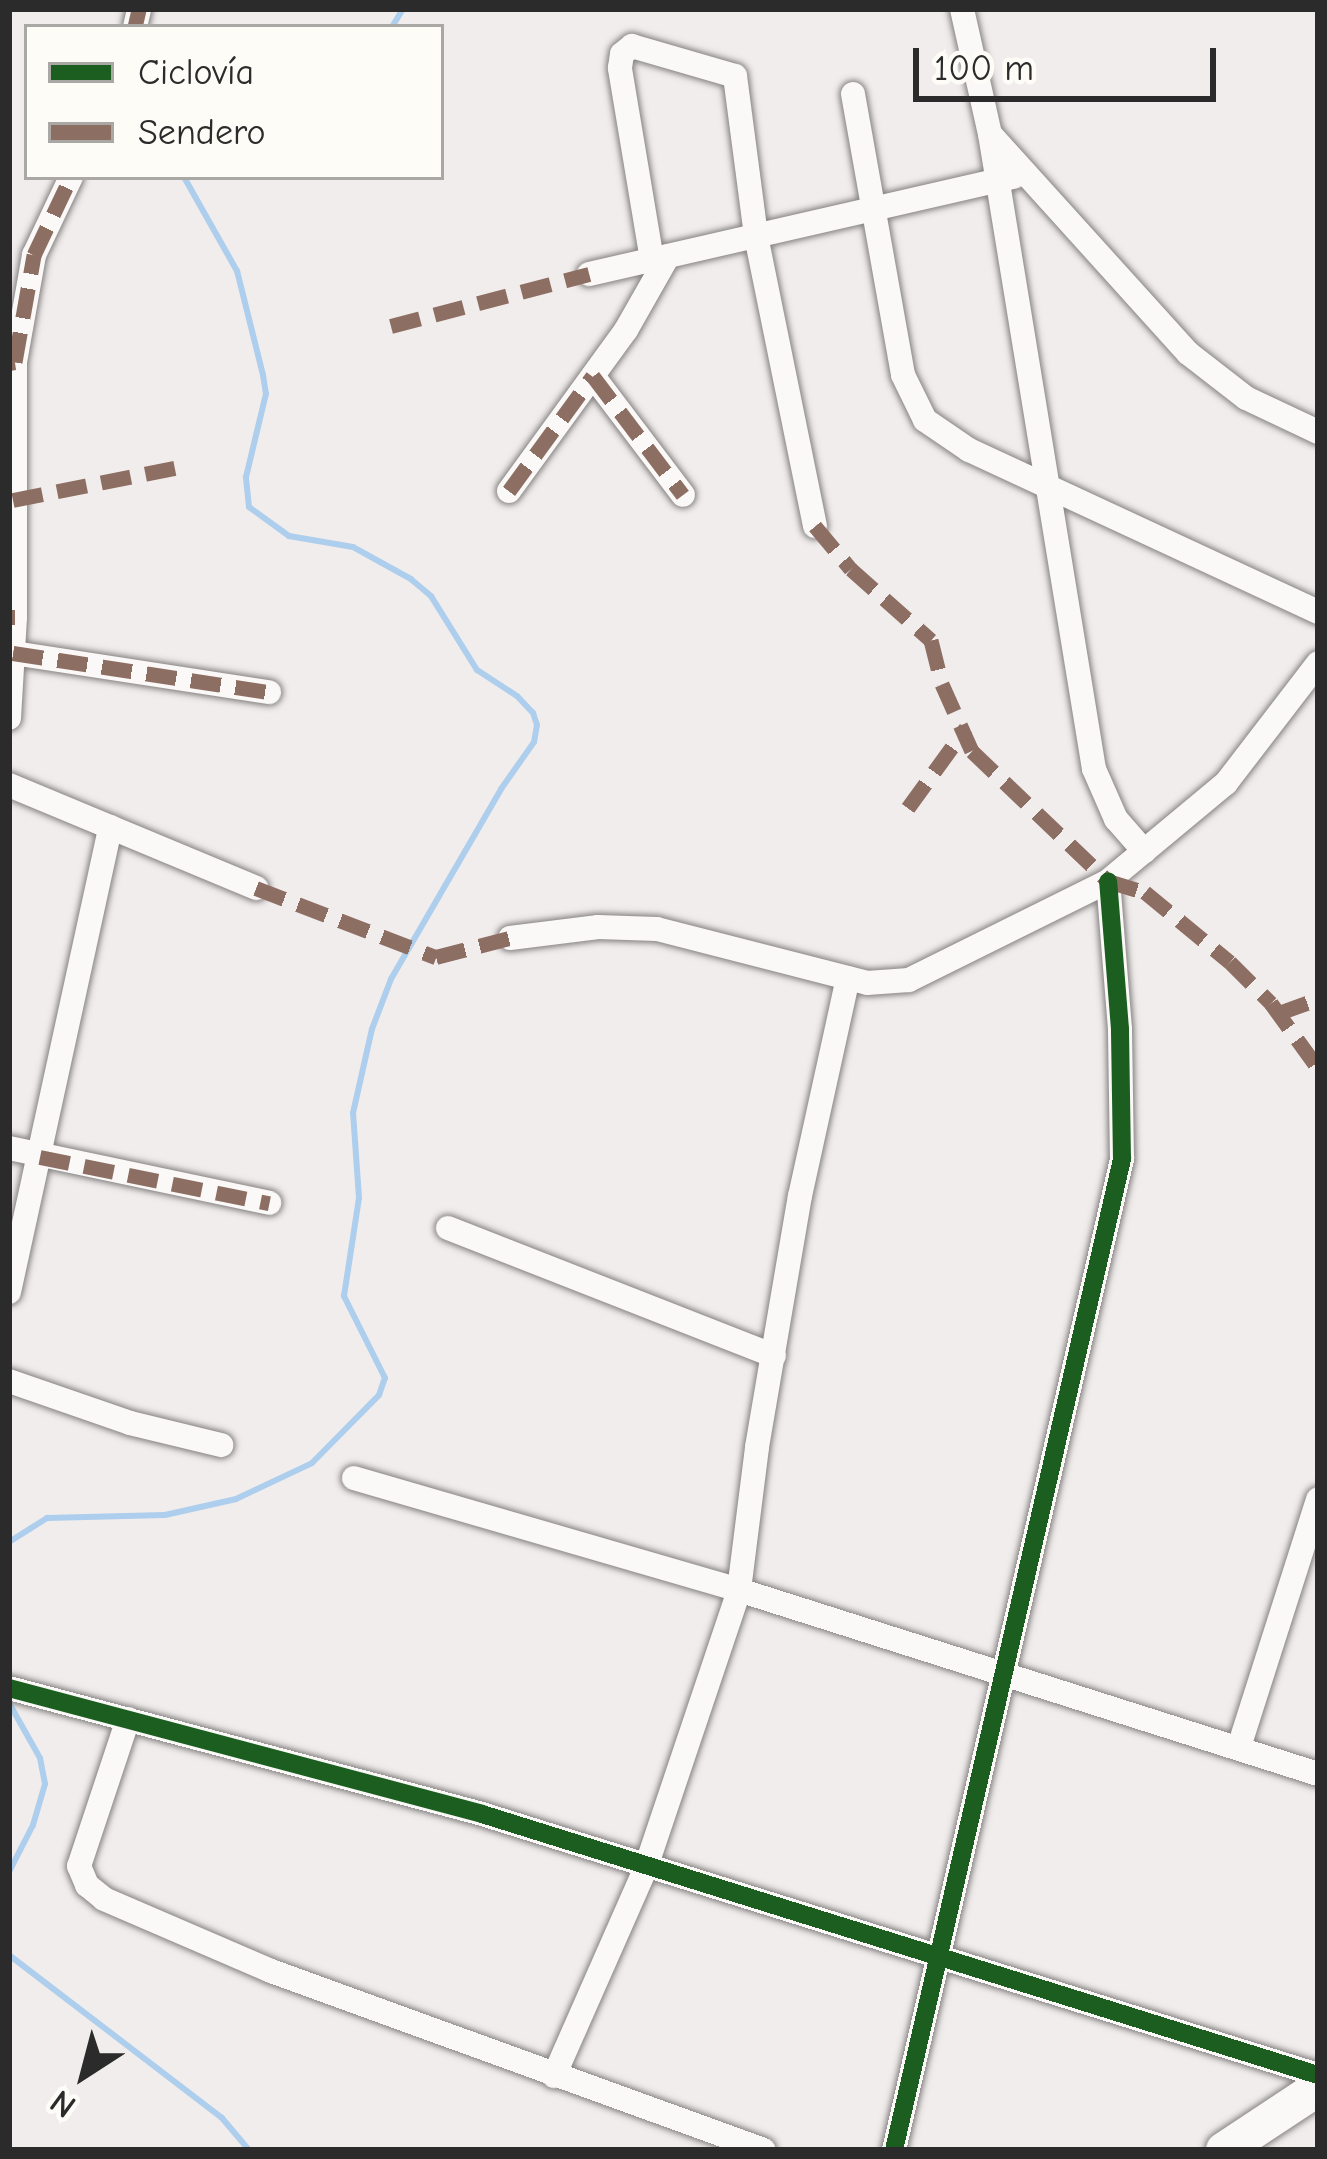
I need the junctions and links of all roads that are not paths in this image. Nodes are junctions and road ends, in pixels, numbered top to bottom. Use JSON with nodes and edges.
{"nodes":[{"id":1,"x":962,"y":9,"type":"edge"},
{"id":2,"x":853,"y":94,"type":"dead end"},
{"id":3,"x":990,"y":134,"type":"junction"},
{"id":4,"x":1026,"y":174,"type":"junction"},
{"id":5,"x":70,"y":180,"type":"edge"},
{"id":6,"x":998,"y":181,"type":"junction"},
{"id":7,"x":872,"y":210,"type":"junction"},
{"id":8,"x":756,"y":236,"type":"junction"},
{"id":9,"x":660,"y":258,"type":"junction"},
{"id":10,"x":589,"y":274,"type":"dead end"},
{"id":11,"x":12,"y":363,"type":"edge"},
{"id":12,"x":593,"y":376,"type":"junction"},
{"id":13,"x":1318,"y":432,"type":"edge"},
{"id":14,"x":1046,"y":485,"type":"junction"},
{"id":15,"x":509,"y":491,"type":"dead end"},
{"id":16,"x":683,"y":495,"type":"dead end"},
{"id":17,"x":815,"y":526,"type":"dead end"},
{"id":18,"x":1318,"y":612,"type":"edge"},
{"id":19,"x":12,"y":617,"type":"edge"},
{"id":20,"x":13,"y":653,"type":"junction"},
{"id":21,"x":1318,"y":663,"type":"edge"},
{"id":22,"x":269,"y":692,"type":"dead end"},
{"id":23,"x":9,"y":718,"type":"edge"},
{"id":24,"x":9,"y":785,"type":"edge"},
{"id":25,"x":110,"y":827,"type":"junction"},
{"id":26,"x":1144,"y":851,"type":"junction"},
{"id":27,"x":1108,"y":881,"type":"junction"},
{"id":28,"x":256,"y":888,"type":"dead end"},
{"id":29,"x":510,"y":938,"type":"dead end"},
{"id":30,"x":848,"y":978,"type":"junction"},
{"id":31,"x":9,"y":1148,"type":"edge"},
{"id":32,"x":40,"y":1157,"type":"junction"},
{"id":33,"x":269,"y":1203,"type":"dead end"},
{"id":34,"x":448,"y":1228,"type":"dead end"},
{"id":35,"x":9,"y":1292,"type":"edge"},
{"id":36,"x":774,"y":1356,"type":"junction"},
{"id":37,"x":9,"y":1381,"type":"edge"},
{"id":38,"x":221,"y":1445,"type":"dead end"},
{"id":39,"x":354,"y":1478,"type":"dead end"},
{"id":40,"x":1318,"y":1499,"type":"edge"},
{"id":41,"x":739,"y":1590,"type":"junction"},
{"id":42,"x":1002,"y":1672,"type":"junction"},
{"id":43,"x":13,"y":1689,"type":"edge"},
{"id":44,"x":128,"y":1719,"type":"junction"},
{"id":45,"x":1239,"y":1747,"type":"junction"},
{"id":46,"x":1318,"y":1774,"type":"edge"},
{"id":47,"x":646,"y":1867,"type":"junction"},
{"id":48,"x":937,"y":1954,"type":"junction"},
{"id":49,"x":1318,"y":2075,"type":"edge"},
{"id":50,"x":554,"y":2076,"type":"junction"},
{"id":51,"x":1318,"y":2088,"type":"edge"},
{"id":52,"x":764,"y":2150,"type":"edge"},
{"id":53,"x":894,"y":2150,"type":"edge"},
{"id":54,"x":1224,"y":2150,"type":"edge"}],
"edges":[{"from":1,"to":3,"type":"street"},
{"from":2,"to":7,"type":"street"},
{"from":3,"to":4,"type":"street"},
{"from":3,"to":6,"type":"street"},
{"from":4,"to":6,"type":"street"},
{"from":4,"to":13,"type":"street"},
{"from":5,"to":11,"type":"street"},
{"from":6,"to":7,"type":"street"},
{"from":6,"to":14,"type":"street"},
{"from":7,"to":8,"type":"street"},
{"from":7,"to":14,"type":"street"},
{"from":8,"to":9,"type":"street"},
{"from":8,"to":9,"type":"street"},
{"from":8,"to":17,"type":"street"},
{"from":9,"to":10,"type":"street"},
{"from":9,"to":12,"type":"street"},
{"from":11,"to":19,"type":"street"},
{"from":12,"to":15,"type":"street"},
{"from":12,"to":16,"type":"street"},
{"from":14,"to":18,"type":"street"},
{"from":14,"to":26,"type":"street"},
{"from":19,"to":20,"type":"street"},
{"from":20,"to":22,"type":"street"},
{"from":20,"to":23,"type":"street"},
{"from":21,"to":26,"type":"street"},
{"from":24,"to":25,"type":"street"},
{"from":25,"to":28,"type":"street"},
{"from":25,"to":32,"type":"street"},
{"from":26,"to":27,"type":"street"},
{"from":27,"to":30,"type":"street"},
{"from":27,"to":42,"type":"street"},
{"from":29,"to":30,"type":"street"},
{"from":30,"to":36,"type":"street"},
{"from":31,"to":32,"type":"street"},
{"from":32,"to":33,"type":"street"},
{"from":32,"to":35,"type":"street"},
{"from":34,"to":36,"type":"street"},
{"from":36,"to":41,"type":"street"},
{"from":37,"to":38,"type":"street"},
{"from":39,"to":41,"type":"street"},
{"from":40,"to":45,"type":"street"},
{"from":41,"to":42,"type":"street"},
{"from":41,"to":47,"type":"street"},
{"from":42,"to":45,"type":"street"},
{"from":42,"to":48,"type":"street"},
{"from":43,"to":44,"type":"street"},
{"from":44,"to":47,"type":"street"},
{"from":44,"to":50,"type":"street"},
{"from":45,"to":46,"type":"street"},
{"from":47,"to":48,"type":"street"},
{"from":47,"to":50,"type":"street"},
{"from":48,"to":49,"type":"street"},
{"from":48,"to":53,"type":"street"},
{"from":50,"to":52,"type":"street"},
{"from":51,"to":54,"type":"main road"}]}
